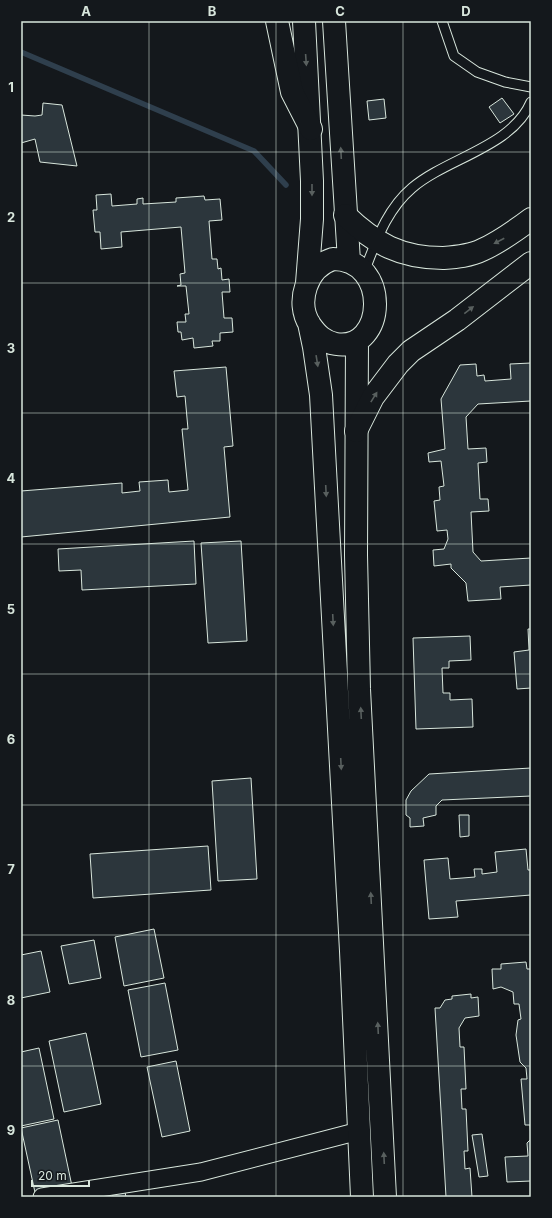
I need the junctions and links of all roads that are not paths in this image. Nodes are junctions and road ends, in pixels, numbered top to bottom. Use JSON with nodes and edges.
{"nodes":[{"id":1,"x":277,"y":21,"type":"edge"},
{"id":2,"x":304,"y":21,"type":"edge"},
{"id":3,"x":334,"y":21,"type":"edge"},
{"id":4,"x":442,"y":21,"type":"edge"},
{"id":5,"x":531,"y":87,"type":"edge"},
{"id":6,"x":531,"y":102,"type":"edge"},
{"id":7,"x":311,"y":129,"type":"junction"},
{"id":8,"x":345,"y":215,"type":"junction"},
{"id":9,"x":531,"y":219,"type":"edge"},
{"id":10,"x":377,"y":241,"type":"junction"},
{"id":11,"x":531,"y":263,"type":"edge"},
{"id":12,"x":357,"y":267,"type":"junction"},
{"id":13,"x":307,"y":283,"type":"junction"},
{"id":14,"x":309,"y":323,"type":"junction"},
{"id":15,"x":357,"y":341,"type":"junction"},
{"id":16,"x":356,"y":431,"type":"junction"},
{"id":17,"x":362,"y":735,"type":"junction"},
{"id":18,"x":339,"y":737,"type":"junction"},
{"id":19,"x":374,"y":949,"type":"junction"},
{"id":20,"x":351,"y":951,"type":"junction"},
{"id":21,"x":359,"y":1131,"type":"junction"},
{"id":22,"x":42,"y":1197,"type":"edge"},
{"id":23,"x":362,"y":1197,"type":"edge"},
{"id":24,"x":385,"y":1197,"type":"edge"}],
"edges":[{"from":1,"to":7,"type":"main road"},
{"from":2,"to":7,"type":"main road","one_way":true},
{"from":8,"to":3,"type":"main road","one_way":true},
{"from":4,"to":5,"type":"lane"},
{"from":6,"to":10,"type":"lane"},
{"from":7,"to":13,"type":"main road","one_way":true},
{"from":8,"to":10,"type":"main road"},
{"from":8,"to":12,"type":"main road"},
{"from":9,"to":10,"type":"main road","one_way":true},
{"from":10,"to":12,"type":"lane"},
{"from":16,"to":11,"type":"main road","one_way":true},
{"from":12,"to":13,"type":"main road"},
{"from":12,"to":15,"type":"main road"},
{"from":13,"to":14,"type":"main road"},
{"from":14,"to":15,"type":"main road"},
{"from":14,"to":18,"type":"main road","one_way":true},
{"from":15,"to":16,"type":"main road"},
{"from":17,"to":16,"type":"main road","one_way":true},
{"from":17,"to":18,"type":"main road"},
{"from":19,"to":17,"type":"main road","one_way":true},
{"from":18,"to":20,"type":"main road","one_way":true},
{"from":19,"to":20,"type":"main road"},
{"from":24,"to":19,"type":"main road","one_way":true},
{"from":20,"to":21,"type":"main road"},
{"from":21,"to":22,"type":"street"},
{"from":21,"to":23,"type":"main road"}]}
